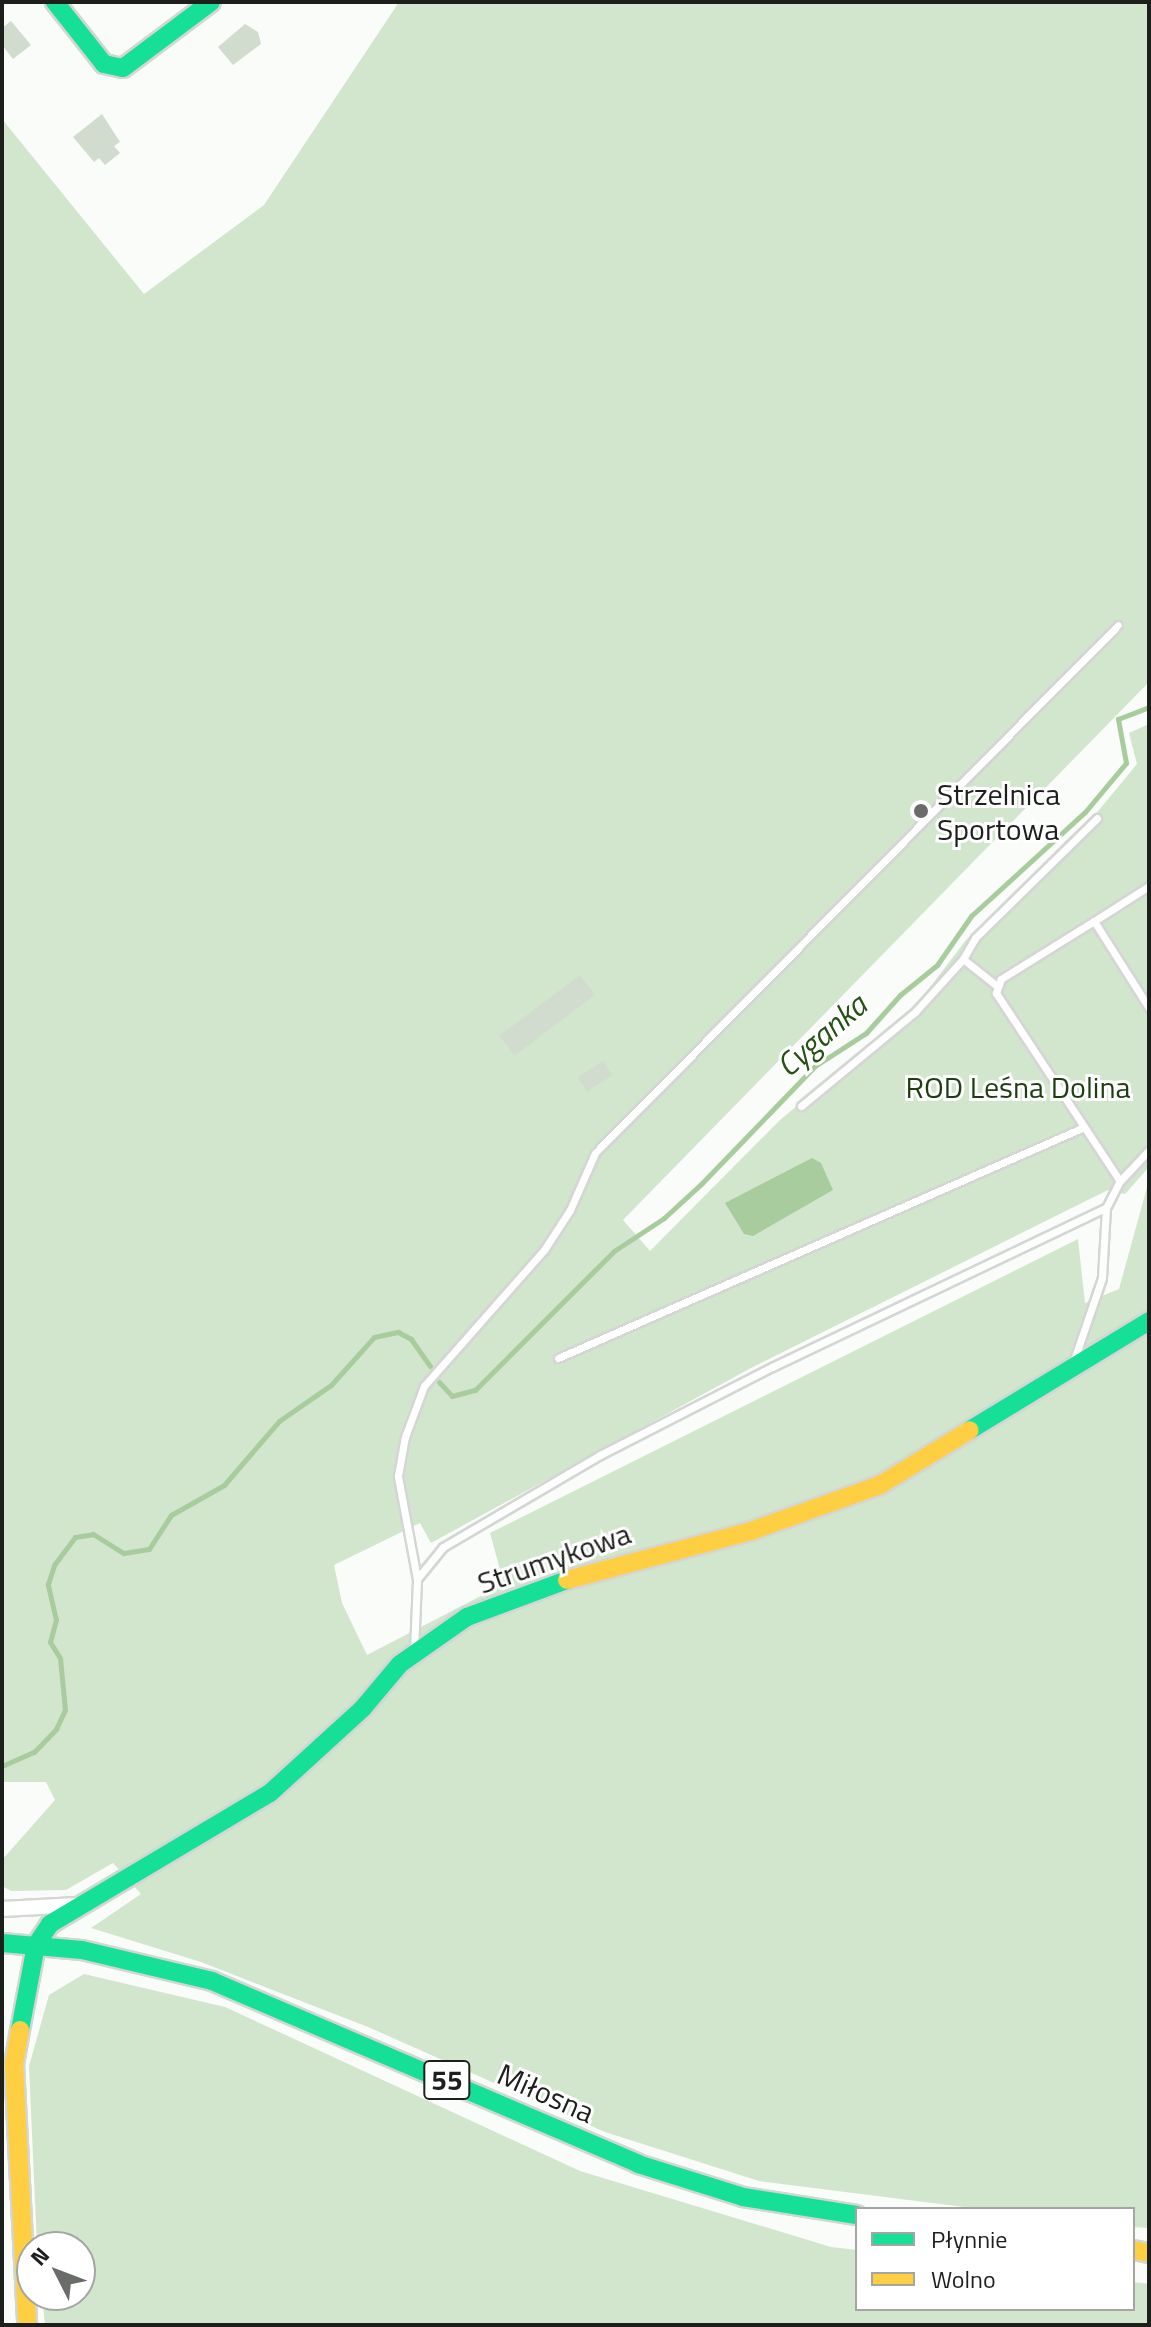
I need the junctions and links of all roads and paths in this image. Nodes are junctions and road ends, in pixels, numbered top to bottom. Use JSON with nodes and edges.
{"nodes":[{"id":1,"x":55,"y":2,"type":"edge"},
{"id":2,"x":211,"y":2,"type":"edge"},
{"id":3,"x":1118,"y":625,"type":"dead end"},
{"id":4,"x":1097,"y":818,"type":"dead end"},
{"id":5,"x":1149,"y":886,"type":"edge"},
{"id":6,"x":1094,"y":921,"type":"junction"},
{"id":7,"x":963,"y":959,"type":"junction"},
{"id":8,"x":997,"y":986,"type":"junction"},
{"id":9,"x":1149,"y":1008,"type":"edge"},
{"id":10,"x":801,"y":1106,"type":"dead end"},
{"id":11,"x":1082,"y":1128,"type":"junction"},
{"id":12,"x":1149,"y":1150,"type":"edge"},
{"id":13,"x":1120,"y":1181,"type":"junction"},
{"id":14,"x":1106,"y":1208,"type":"junction"},
{"id":15,"x":1149,"y":1321,"type":"edge"},
{"id":16,"x":558,"y":1358,"type":"dead end"},
{"id":17,"x":1071,"y":1366,"type":"junction"},
{"id":18,"x":417,"y":1579,"type":"junction"},
{"id":19,"x":414,"y":1652,"type":"junction"},
{"id":20,"x":82,"y":1904,"type":"junction"},
{"id":21,"x":2,"y":1909,"type":"edge"},
{"id":22,"x":2,"y":1943,"type":"edge"},
{"id":23,"x":36,"y":1945,"type":"junction"},
{"id":24,"x":855,"y":2215,"type":"edge"},
{"id":25,"x":27,"y":2325,"type":"edge"}],
"edges":[{"from":1,"to":2,"type":"street"},
{"from":3,"to":18,"type":"lane"},
{"from":4,"to":7,"type":"lane"},
{"from":5,"to":6,"type":"lane"},
{"from":6,"to":8,"type":"lane"},
{"from":6,"to":9,"type":"lane"},
{"from":7,"to":8,"type":"lane"},
{"from":7,"to":10,"type":"lane"},
{"from":8,"to":11,"type":"lane"},
{"from":11,"to":13,"type":"lane"},
{"from":11,"to":16,"type":"lane"},
{"from":12,"to":13,"type":"lane"},
{"from":13,"to":14,"type":"lane"},
{"from":14,"to":17,"type":"lane"},
{"from":14,"to":18,"type":"lane"},
{"from":15,"to":17,"type":"street","name":"Strumykowa"},
{"from":17,"to":19,"type":"street","name":"Strumykowa"},
{"from":18,"to":19,"type":"lane"},
{"from":19,"to":20,"type":"street","name":"Strumykowa"},
{"from":20,"to":21,"type":"street"},
{"from":20,"to":23,"type":"street","name":"Strumykowa"},
{"from":22,"to":23,"type":"street","number":"55"},
{"from":23,"to":24,"type":"street","name":"Miłosna","number":"55"},
{"from":23,"to":25,"type":"street"}]}
